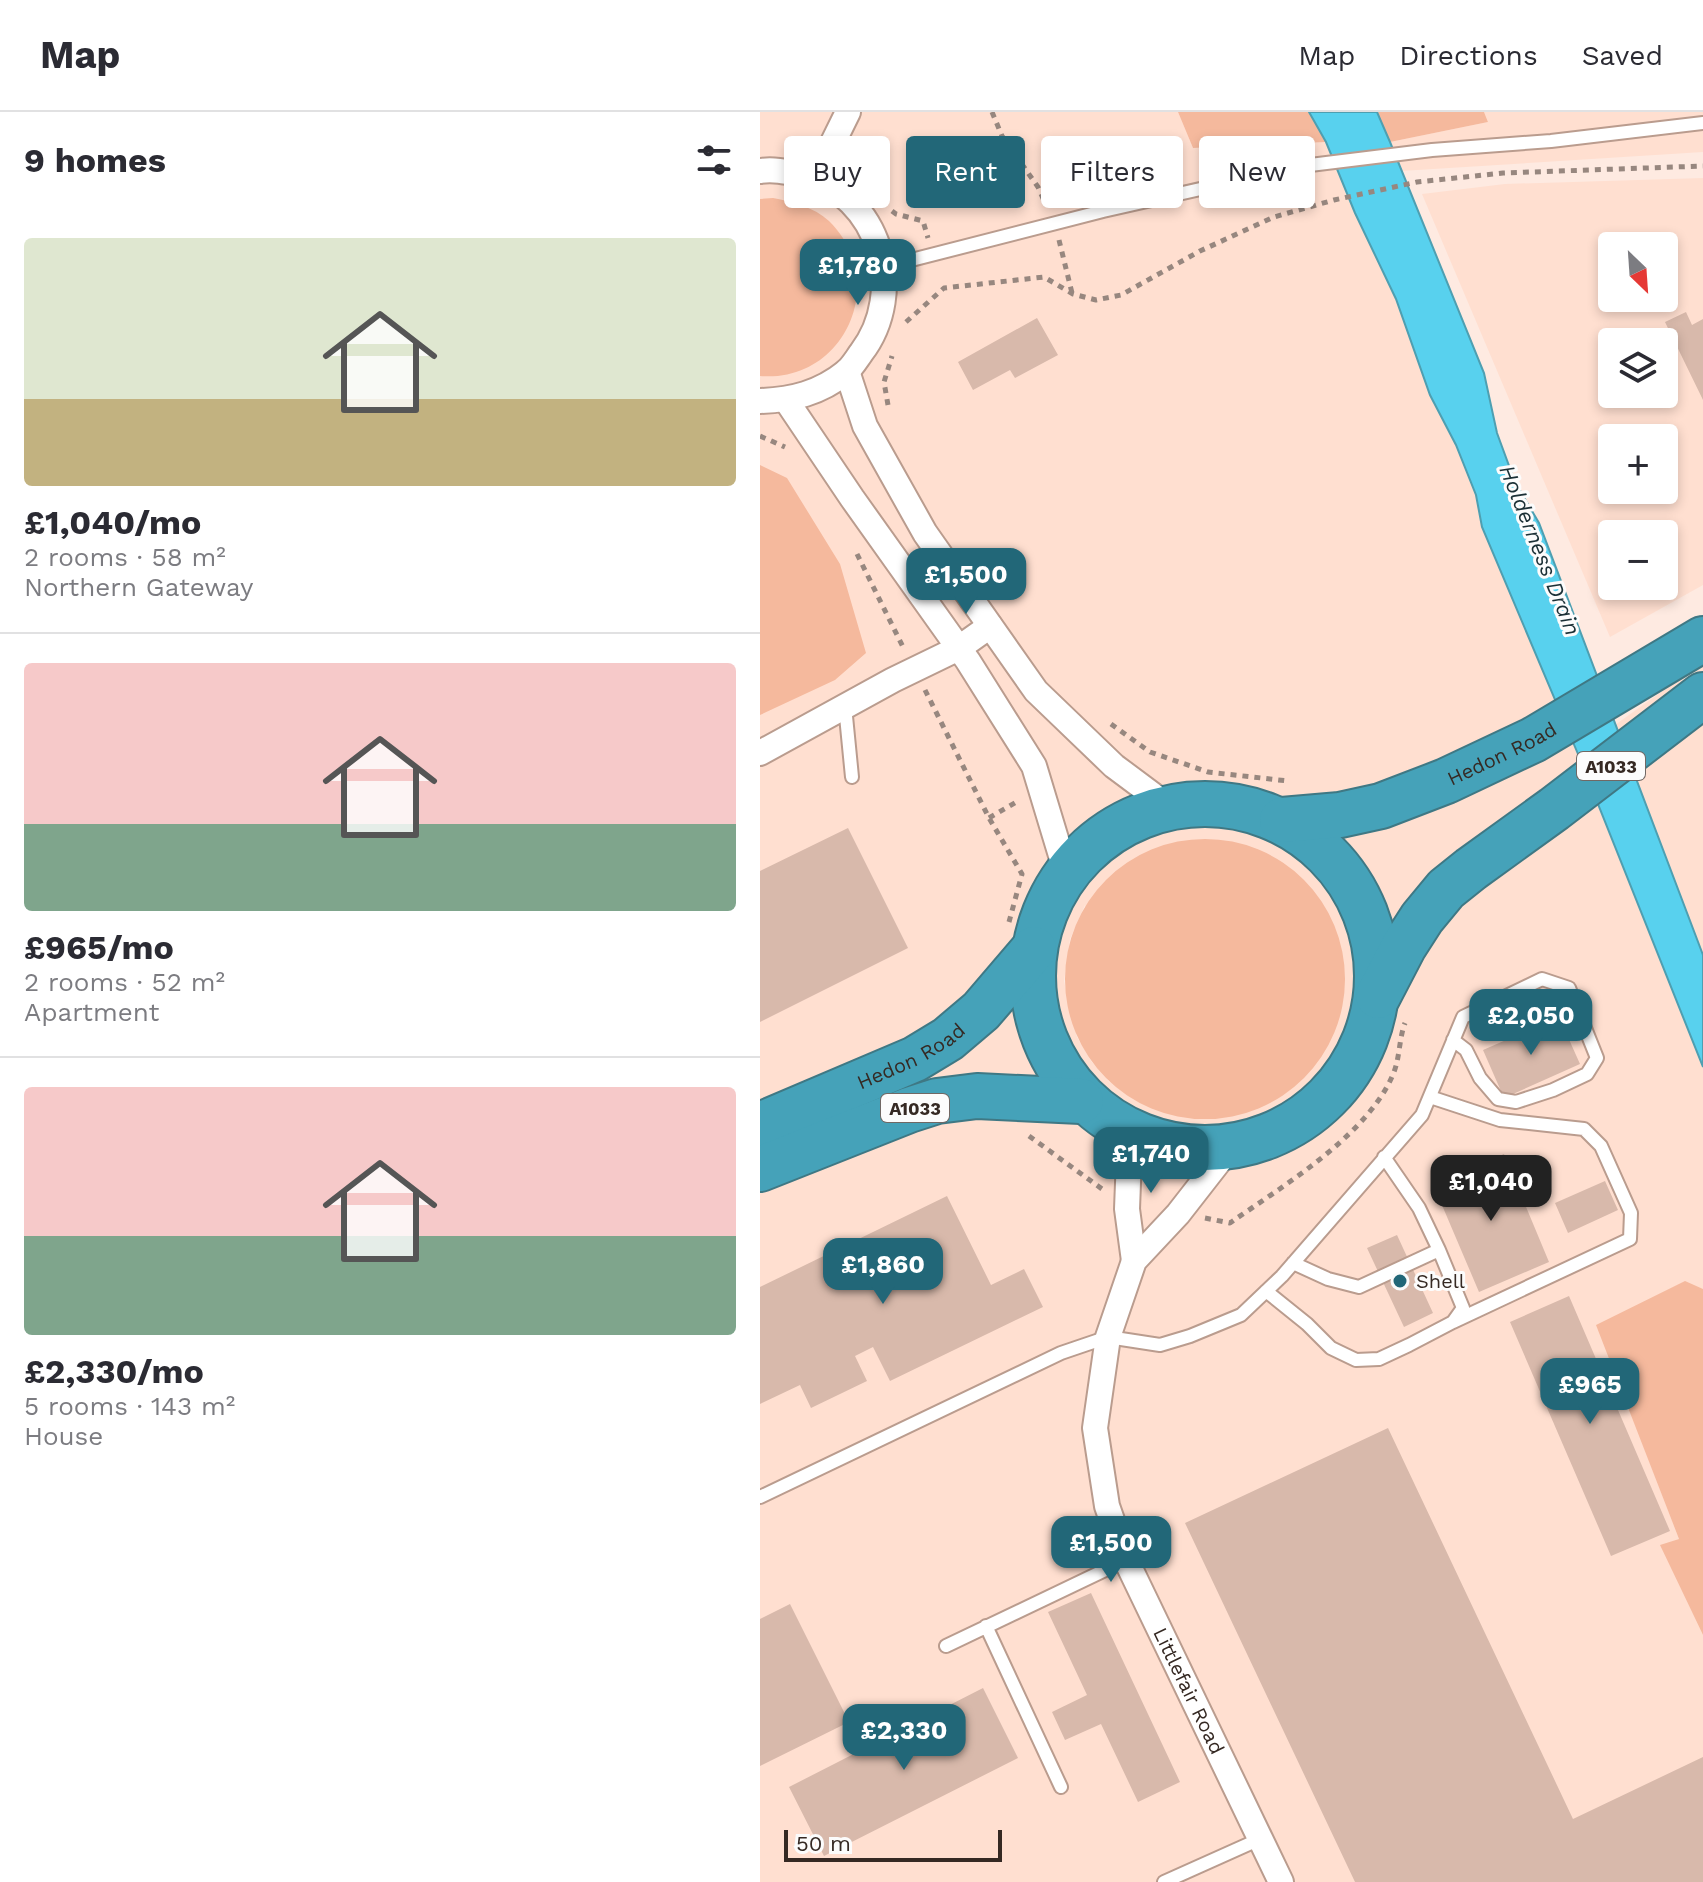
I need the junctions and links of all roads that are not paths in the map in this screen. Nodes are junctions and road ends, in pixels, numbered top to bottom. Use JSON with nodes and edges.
{"nodes":[{"id":1,"x":848,"y":112,"type":"edge"},
{"id":2,"x":1703,"y":123,"type":"edge"},
{"id":3,"x":836,"y":136,"type":"edge"},
{"id":4,"x":760,"y":171,"type":"edge"},
{"id":5,"x":784,"y":171,"type":"edge"},
{"id":6,"x":855,"y":208,"type":"edge"},
{"id":7,"x":884,"y":267,"type":"junction"},
{"id":8,"x":847,"y":371,"type":"junction"},
{"id":9,"x":786,"y":400,"type":"junction"},
{"id":10,"x":760,"y":401,"type":"edge"},
{"id":11,"x":990,"y":626,"type":"junction"},
{"id":12,"x":1703,"y":639,"type":"edge"},
{"id":13,"x":959,"y":648,"type":"junction"},
{"id":14,"x":1703,"y":695,"type":"edge"},
{"id":15,"x":845,"y":706,"type":"junction"},
{"id":16,"x":760,"y":753,"type":"edge"},
{"id":17,"x":852,"y":777,"type":"dead end"},
{"id":18,"x":1287,"y":801,"type":"junction"},
{"id":19,"x":1169,"y":807,"type":"junction"},
{"id":20,"x":1066,"y":872,"type":"junction"},
{"id":21,"x":1019,"y":940,"type":"junction"},
{"id":22,"x":1394,"y":1005,"type":"junction"},
{"id":23,"x":1453,"y":1040,"type":"junction"},
{"id":24,"x":1430,"y":1097,"type":"junction"},
{"id":25,"x":1081,"y":1101,"type":"junction"},
{"id":26,"x":760,"y":1125,"type":"edge"},
{"id":27,"x":1130,"y":1131,"type":"junction"},
{"id":28,"x":1231,"y":1146,"type":"junction"},
{"id":29,"x":1384,"y":1157,"type":"junction"},
{"id":30,"x":760,"y":1169,"type":"edge"},
{"id":31,"x":1439,"y":1250,"type":"junction"},
{"id":32,"x":1134,"y":1261,"type":"junction"},
{"id":33,"x":1293,"y":1263,"type":"junction"},
{"id":34,"x":1266,"y":1291,"type":"junction"},
{"id":35,"x":1453,"y":1322,"type":"junction"},
{"id":36,"x":1108,"y":1337,"type":"junction"},
{"id":37,"x":760,"y":1497,"type":"edge"},
{"id":38,"x":1126,"y":1560,"type":"junction"},
{"id":39,"x":986,"y":1626,"type":"junction"},
{"id":40,"x":946,"y":1646,"type":"dead end"},
{"id":41,"x":1061,"y":1787,"type":"dead end"},
{"id":42,"x":1260,"y":1839,"type":"junction"},
{"id":43,"x":1164,"y":1882,"type":"edge"},
{"id":44,"x":1281,"y":1882,"type":"edge"}],
"edges":[{"from":1,"to":3,"type":"street"},
{"from":2,"to":7,"type":"lane"},
{"from":4,"to":5,"type":"street"},
{"from":6,"to":7,"type":"street"},
{"from":7,"to":8,"type":"street"},
{"from":8,"to":9,"type":"street"},
{"from":8,"to":11,"type":"street"},
{"from":9,"to":10,"type":"street"},
{"from":9,"to":13,"type":"street"},
{"from":11,"to":13,"type":"street"},
{"from":11,"to":19,"type":"street"},
{"from":12,"to":18,"type":"highway","name":"Hedon Road","number":"A1033"},
{"from":13,"to":15,"type":"street"},
{"from":13,"to":20,"type":"street"},
{"from":14,"to":22,"type":"highway","number":"A1033"},
{"from":15,"to":16,"type":"street"},
{"from":15,"to":17,"type":"lane"},
{"from":18,"to":19,"type":"highway","number":"A1033"},
{"from":18,"to":22,"type":"highway","number":"A1033"},
{"from":19,"to":20,"type":"highway","number":"A1033"},
{"from":20,"to":21,"type":"highway","number":"A1033"},
{"from":21,"to":25,"type":"highway","number":"A1033"},
{"from":21,"to":26,"type":"highway","name":"Hedon Road","number":"A1033"},
{"from":22,"to":28,"type":"highway","number":"A1033"},
{"from":23,"to":23,"type":"lane"},
{"from":23,"to":24,"type":"lane"},
{"from":24,"to":29,"type":"lane"},
{"from":24,"to":35,"type":"lane"},
{"from":25,"to":27,"type":"highway","number":"A1033"},
{"from":25,"to":30,"type":"highway","number":"A1033"},
{"from":27,"to":28,"type":"highway","number":"A1033"},
{"from":27,"to":32,"type":"street","name":"Littlefair Road"},
{"from":28,"to":32,"type":"street","name":"Littlefair Road"},
{"from":29,"to":31,"type":"lane"},
{"from":29,"to":33,"type":"lane"},
{"from":31,"to":33,"type":"lane"},
{"from":31,"to":35,"type":"lane"},
{"from":32,"to":36,"type":"street","name":"Littlefair Road"},
{"from":33,"to":34,"type":"lane"},
{"from":34,"to":35,"type":"lane"},
{"from":34,"to":36,"type":"lane"},
{"from":36,"to":37,"type":"lane"},
{"from":36,"to":38,"type":"street","name":"Littlefair Road"},
{"from":38,"to":39,"type":"lane"},
{"from":38,"to":42,"type":"street","name":"Littlefair Road"},
{"from":39,"to":40,"type":"lane"},
{"from":39,"to":41,"type":"lane"},
{"from":42,"to":43,"type":"lane"},
{"from":42,"to":44,"type":"street","name":"Littlefair Road"}]}
